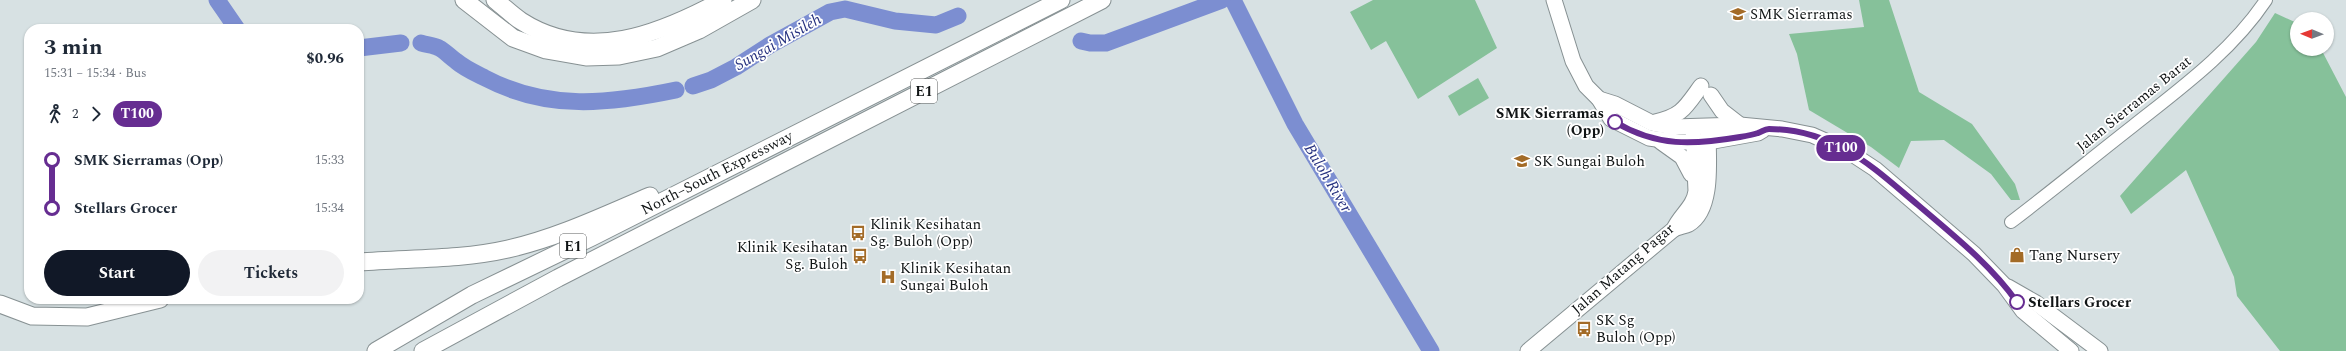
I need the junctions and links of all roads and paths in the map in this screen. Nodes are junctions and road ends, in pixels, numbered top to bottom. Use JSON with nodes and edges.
{"nodes":[{"id":1,"x":464,"y":0,"type":"edge"},
{"id":2,"x":495,"y":0,"type":"edge"},
{"id":3,"x":722,"y":0,"type":"edge"},
{"id":4,"x":752,"y":0,"type":"edge"},
{"id":5,"x":1061,"y":0,"type":"edge"},
{"id":6,"x":1102,"y":0,"type":"edge"},
{"id":7,"x":1554,"y":0,"type":"edge"},
{"id":8,"x":2266,"y":0,"type":"edge"},
{"id":9,"x":1599,"y":99,"type":"junction"},
{"id":10,"x":1652,"y":123,"type":"junction"},
{"id":11,"x":1740,"y":125,"type":"junction"},
{"id":12,"x":1700,"y":127,"type":"junction"},
{"id":13,"x":1766,"y":129,"type":"junction"},
{"id":14,"x":1659,"y":140,"type":"junction"},
{"id":15,"x":1700,"y":143,"type":"junction"},
{"id":16,"x":772,"y":146,"type":"junction"},
{"id":17,"x":1696,"y":191,"type":"junction"},
{"id":18,"x":2011,"y":222,"type":"dead end"},
{"id":19,"x":1674,"y":229,"type":"junction"},
{"id":20,"x":366,"y":261,"type":"edge"},
{"id":21,"x":2004,"y":285,"type":"junction"},
{"id":22,"x":0,"y":304,"type":"edge"},
{"id":23,"x":140,"y":304,"type":"edge"},
{"id":24,"x":2065,"y":326,"type":"junction"},
{"id":25,"x":430,"y":349,"type":"edge"},
{"id":26,"x":376,"y":351,"type":"edge"},
{"id":27,"x":1528,"y":351,"type":"edge"},
{"id":28,"x":2071,"y":351,"type":"edge"},
{"id":29,"x":2089,"y":351,"type":"edge"},
{"id":30,"x":2100,"y":351,"type":"edge"}],
"edges":[{"from":1,"to":4,"type":"highway"},
{"from":2,"to":3,"type":"highway"},
{"from":5,"to":16,"type":"highway","name":"North–South Expressway","number":"E1"},
{"from":6,"to":25,"type":"highway","name":"North–South Expressway","number":"E1"},
{"from":7,"to":9,"type":"main road"},
{"from":8,"to":18,"type":"street","name":"Jalan Sierramas Barat"},
{"from":9,"to":10,"type":"main road"},
{"from":9,"to":14,"type":"main road"},
{"from":10,"to":11,"type":"main road"},
{"from":10,"to":12,"type":"main road"},
{"from":11,"to":12,"type":"main road"},
{"from":11,"to":13,"type":"main road"},
{"from":12,"to":15,"type":"main road"},
{"from":13,"to":15,"type":"main road"},
{"from":13,"to":21,"type":"main road"},
{"from":14,"to":15,"type":"main road"},
{"from":14,"to":17,"type":"main road"},
{"from":15,"to":17,"type":"main road","name":"Jalan Matang Pagar"},
{"from":15,"to":19,"type":"main road"},
{"from":16,"to":20,"type":"highway"},
{"from":16,"to":26,"type":"highway","name":"North–South Expressway","number":"E1"},
{"from":17,"to":19,"type":"main road","name":"Jalan Matang Pagar"},
{"from":19,"to":27,"type":"main road","name":"Jalan Matang Pagar"},
{"from":21,"to":24,"type":"main road"},
{"from":21,"to":28,"type":"main road"},
{"from":22,"to":23,"type":"highway"},
{"from":24,"to":29,"type":"main road"},
{"from":24,"to":30,"type":"main road"}]}
